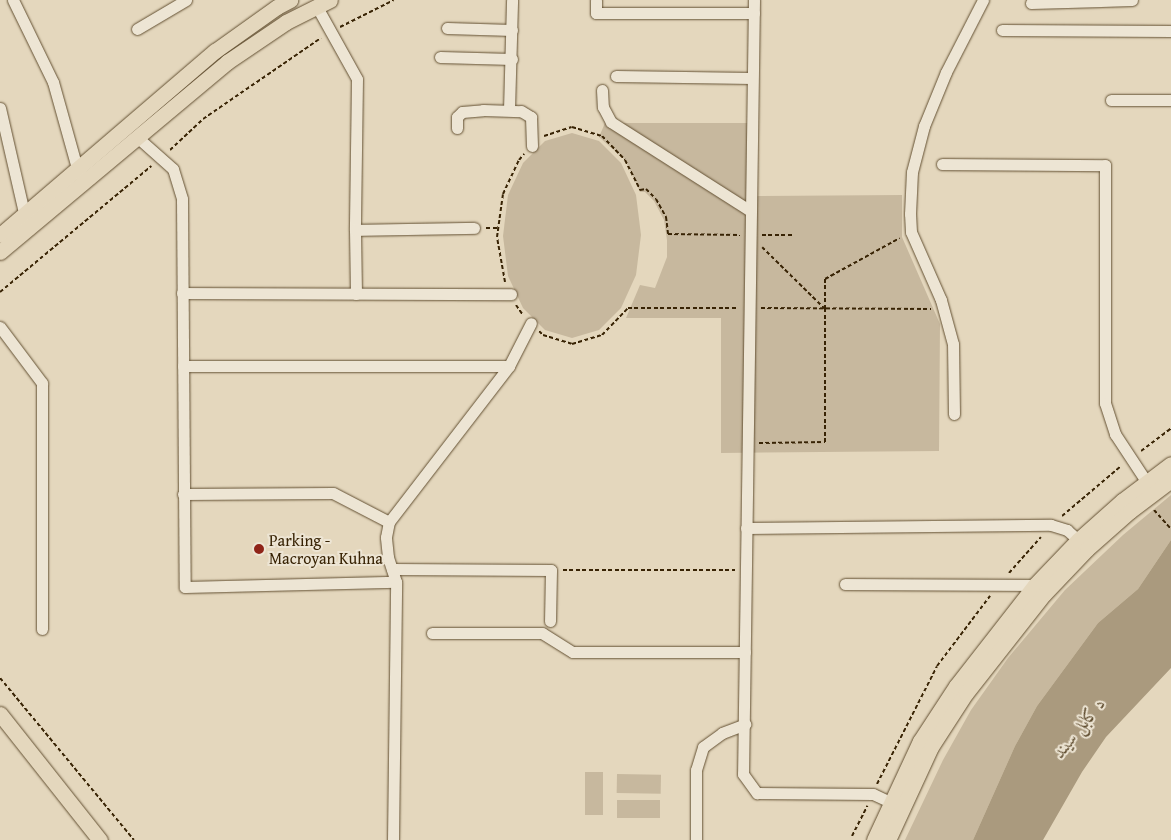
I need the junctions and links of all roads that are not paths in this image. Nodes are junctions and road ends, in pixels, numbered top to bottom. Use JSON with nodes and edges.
{"nodes":[{"id":1,"x":13,"y":0,"type":"edge"},
{"id":2,"x":186,"y":0,"type":"edge"},
{"id":3,"x":290,"y":0,"type":"edge"},
{"id":4,"x":512,"y":0,"type":"edge"},
{"id":5,"x":596,"y":0,"type":"edge"},
{"id":6,"x":754,"y":0,"type":"edge"},
{"id":7,"x":983,"y":0,"type":"edge"},
{"id":8,"x":1132,"y":0,"type":"edge"},
{"id":9,"x":1031,"y":3,"type":"dead end"},
{"id":10,"x":324,"y":4,"type":"edge"},
{"id":11,"x":754,"y":13,"type":"junction"},
{"id":12,"x":447,"y":28,"type":"dead end"},
{"id":13,"x":137,"y":29,"type":"dead end"},
{"id":14,"x":512,"y":30,"type":"junction"},
{"id":15,"x":1002,"y":30,"type":"dead end"},
{"id":16,"x":1171,"y":31,"type":"edge"},
{"id":17,"x":440,"y":57,"type":"dead end"},
{"id":18,"x":512,"y":59,"type":"junction"},
{"id":19,"x":616,"y":76,"type":"dead end"},
{"id":20,"x":752,"y":78,"type":"junction"},
{"id":21,"x":602,"y":90,"type":"dead end"},
{"id":22,"x":1111,"y":100,"type":"dead end"},
{"id":23,"x":1171,"y":100,"type":"edge"},
{"id":24,"x":0,"y":108,"type":"edge"},
{"id":25,"x":509,"y":110,"type":"junction"},
{"id":26,"x":456,"y":128,"type":"dead end"},
{"id":27,"x":137,"y":136,"type":"junction"},
{"id":28,"x":532,"y":146,"type":"road end"},
{"id":29,"x":942,"y":164,"type":"dead end"},
{"id":30,"x":82,"y":174,"type":"junction"},
{"id":31,"x":749,"y":210,"type":"junction"},
{"id":32,"x":24,"y":214,"type":"junction"},
{"id":33,"x":474,"y":228,"type":"dead end"},
{"id":34,"x":355,"y":230,"type":"junction"},
{"id":35,"x":0,"y":234,"type":"edge"},
{"id":36,"x":0,"y":252,"type":"edge"},
{"id":37,"x":182,"y":293,"type":"junction"},
{"id":38,"x":356,"y":294,"type":"junction"},
{"id":39,"x":510,"y":294,"type":"road end"},
{"id":40,"x":531,"y":323,"type":"road end"},
{"id":41,"x":0,"y":328,"type":"edge"},
{"id":42,"x":182,"y":366,"type":"junction"},
{"id":43,"x":509,"y":366,"type":"junction"},
{"id":44,"x":954,"y":414,"type":"dead end"},
{"id":45,"x":1171,"y":464,"type":"edge"},
{"id":46,"x":1171,"y":480,"type":"edge"},
{"id":47,"x":1149,"y":492,"type":"junction"},
{"id":48,"x":183,"y":494,"type":"junction"},
{"id":49,"x":389,"y":522,"type":"junction"},
{"id":50,"x":746,"y":528,"type":"junction"},
{"id":51,"x":1078,"y":540,"type":"junction"},
{"id":52,"x":392,"y":568,"type":"junction"},
{"id":53,"x":396,"y":582,"type":"junction"},
{"id":54,"x":845,"y":584,"type":"dead end"},
{"id":55,"x":1035,"y":585,"type":"junction"},
{"id":56,"x":550,"y":621,"type":"dead end"},
{"id":57,"x":42,"y":629,"type":"dead end"},
{"id":58,"x":432,"y":633,"type":"dead end"},
{"id":59,"x":745,"y":652,"type":"junction"},
{"id":60,"x":0,"y":714,"type":"edge"},
{"id":61,"x":744,"y":724,"type":"junction"},
{"id":62,"x":0,"y":728,"type":"edge"},
{"id":63,"x":892,"y":803,"type":"junction"},
{"id":64,"x":89,"y":840,"type":"edge"},
{"id":65,"x":100,"y":840,"type":"edge"},
{"id":66,"x":393,"y":840,"type":"edge"},
{"id":67,"x":696,"y":840,"type":"edge"},
{"id":68,"x":874,"y":840,"type":"edge"},
{"id":69,"x":888,"y":840,"type":"edge"}],
"edges":[{"from":1,"to":30,"type":"street"},
{"from":2,"to":13,"type":"street"},
{"from":3,"to":30,"type":"main road"},
{"from":4,"to":14,"type":"street"},
{"from":5,"to":11,"type":"street"},
{"from":6,"to":11,"type":"street"},
{"from":7,"to":44,"type":"street"},
{"from":8,"to":9,"type":"street"},
{"from":10,"to":27,"type":"main road"},
{"from":10,"to":34,"type":"street"},
{"from":11,"to":20,"type":"street"},
{"from":12,"to":14,"type":"street"},
{"from":14,"to":18,"type":"street"},
{"from":15,"to":16,"type":"street"},
{"from":17,"to":18,"type":"street"},
{"from":18,"to":25,"type":"street"},
{"from":19,"to":20,"type":"street"},
{"from":20,"to":31,"type":"street"},
{"from":21,"to":31,"type":"street"},
{"from":22,"to":23,"type":"street"},
{"from":24,"to":32,"type":"street"},
{"from":25,"to":26,"type":"street"},
{"from":25,"to":28,"type":"street"},
{"from":27,"to":30,"type":"main road"},
{"from":27,"to":37,"type":"street"},
{"from":29,"to":47,"type":"street"},
{"from":30,"to":32,"type":"main road"},
{"from":30,"to":36,"type":"main road"},
{"from":31,"to":50,"type":"street"},
{"from":32,"to":35,"type":"main road"},
{"from":33,"to":34,"type":"street"},
{"from":34,"to":38,"type":"street"},
{"from":37,"to":38,"type":"street"},
{"from":37,"to":42,"type":"street"},
{"from":38,"to":39,"type":"street"},
{"from":40,"to":43,"type":"street"},
{"from":41,"to":57,"type":"street"},
{"from":42,"to":43,"type":"street"},
{"from":42,"to":48,"type":"street"},
{"from":43,"to":49,"type":"street"},
{"from":45,"to":47,"type":"main road"},
{"from":46,"to":47,"type":"main road"},
{"from":47,"to":51,"type":"main road"},
{"from":47,"to":69,"type":"main road"},
{"from":48,"to":49,"type":"street"},
{"from":48,"to":53,"type":"street"},
{"from":49,"to":52,"type":"street"},
{"from":50,"to":51,"type":"street"},
{"from":50,"to":59,"type":"street"},
{"from":51,"to":55,"type":"main road"},
{"from":52,"to":53,"type":"street"},
{"from":52,"to":56,"type":"street"},
{"from":53,"to":66,"type":"street"},
{"from":54,"to":55,"type":"street"},
{"from":55,"to":63,"type":"main road"},
{"from":58,"to":59,"type":"street"},
{"from":59,"to":61,"type":"street"},
{"from":60,"to":65,"type":"main road"},
{"from":61,"to":63,"type":"street"},
{"from":61,"to":67,"type":"street"},
{"from":62,"to":64,"type":"main road"},
{"from":63,"to":68,"type":"main road"}]}
